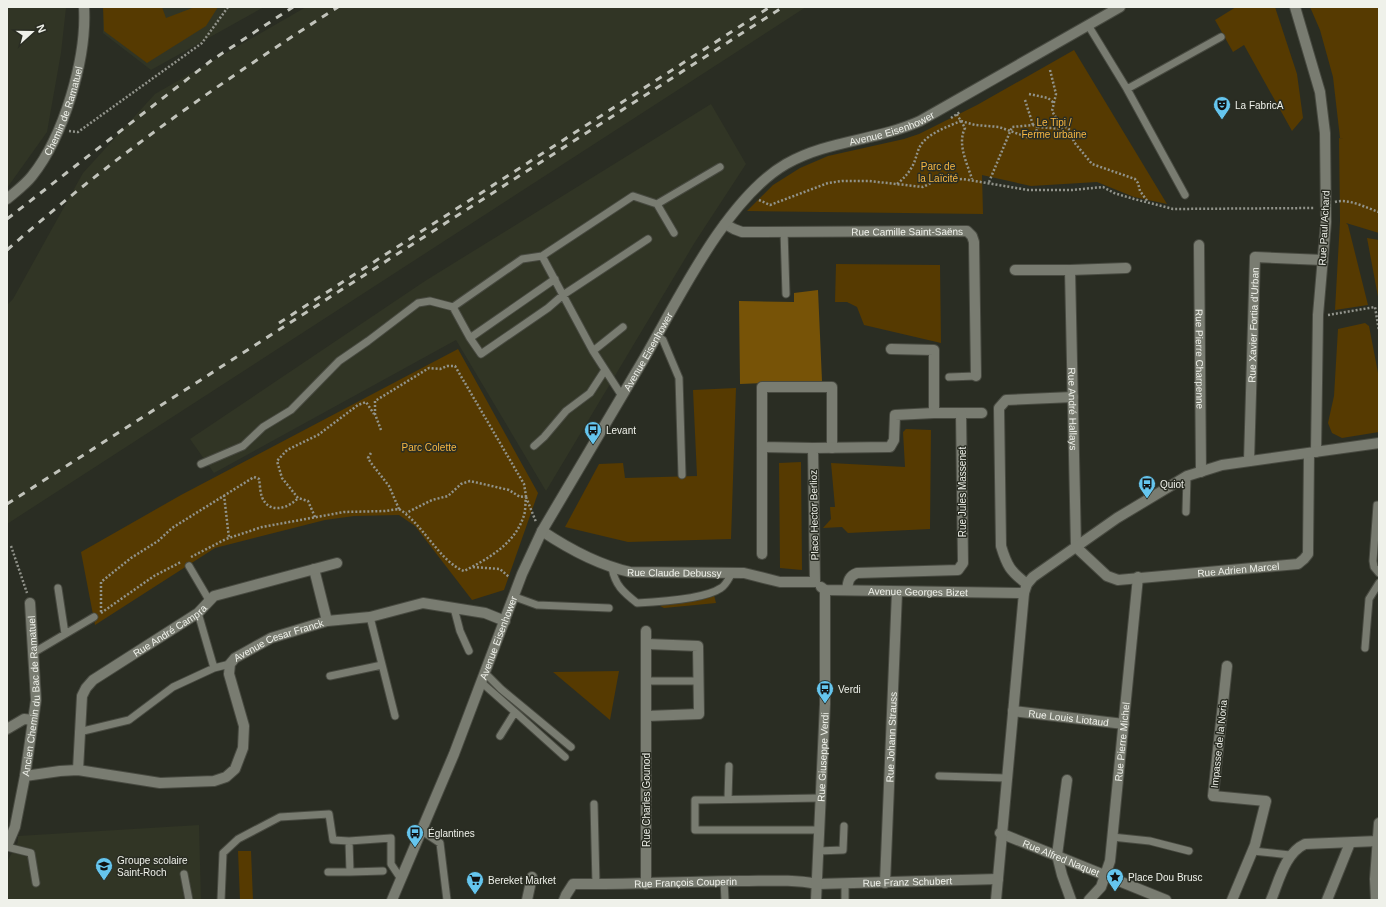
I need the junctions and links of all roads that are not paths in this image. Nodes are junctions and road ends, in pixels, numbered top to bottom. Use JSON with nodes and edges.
{"nodes":[{"id":1,"x":84,"y":7,"type":"edge"},
{"id":2,"x":1120,"y":7,"type":"edge"},
{"id":3,"x":1295,"y":7,"type":"edge"},
{"id":4,"x":1107,"y":10,"type":"edge"},
{"id":5,"x":1088,"y":25,"type":"junction"},
{"id":6,"x":1222,"y":37,"type":"dead end"},
{"id":7,"x":1127,"y":89,"type":"junction"},
{"id":8,"x":720,"y":167,"type":"dead end"},
{"id":9,"x":1185,"y":195,"type":"dead end"},
{"id":10,"x":7,"y":199,"type":"edge"},
{"id":11,"x":657,"y":204,"type":"junction"},
{"id":12,"x":725,"y":224,"type":"junction"},
{"id":13,"x":784,"y":230,"type":"junction"},
{"id":14,"x":674,"y":233,"type":"dead end"},
{"id":15,"x":648,"y":239,"type":"dead end"},
{"id":16,"x":1199,"y":246,"type":"dead end"},
{"id":17,"x":542,"y":256,"type":"junction"},
{"id":18,"x":1323,"y":260,"type":"junction"},
{"id":19,"x":1126,"y":268,"type":"dead end"},
{"id":20,"x":1015,"y":270,"type":"dead end"},
{"id":21,"x":1070,"y":270,"type":"junction"},
{"id":22,"x":555,"y":279,"type":"junction"},
{"id":23,"x":786,"y":294,"type":"dead end"},
{"id":24,"x":563,"y":295,"type":"junction"},
{"id":25,"x":453,"y":307,"type":"junction"},
{"id":26,"x":623,"y":327,"type":"dead end"},
{"id":27,"x":657,"y":336,"type":"junction"},
{"id":28,"x":470,"y":338,"type":"junction"},
{"id":29,"x":891,"y":349,"type":"dead end"},
{"id":30,"x":593,"y":351,"type":"junction"},
{"id":31,"x":605,"y":370,"type":"junction"},
{"id":32,"x":976,"y":376,"type":"joint"},
{"id":33,"x":949,"y":377,"type":"dead end"},
{"id":34,"x":622,"y":396,"type":"junction"},
{"id":35,"x":1073,"y":397,"type":"junction"},
{"id":36,"x":934,"y":413,"type":"junction"},
{"id":37,"x":962,"y":413,"type":"junction"},
{"id":38,"x":982,"y":413,"type":"dead end"},
{"id":39,"x":1379,"y":442,"type":"edge"},
{"id":40,"x":534,"y":446,"type":"dead end"},
{"id":41,"x":762,"y":448,"type":"junction"},
{"id":42,"x":813,"y":448,"type":"junction"},
{"id":43,"x":832,"y":448,"type":"junction"},
{"id":44,"x":1312,"y":453,"type":"junction"},
{"id":45,"x":1248,"y":461,"type":"junction"},
{"id":46,"x":201,"y":464,"type":"dead end"},
{"id":47,"x":1201,"y":472,"type":"junction"},
{"id":48,"x":682,"y":475,"type":"dead end"},
{"id":49,"x":1187,"y":476,"type":"junction"},
{"id":50,"x":1379,"y":505,"type":"edge"},
{"id":51,"x":1186,"y":512,"type":"dead end"},
{"id":52,"x":542,"y":531,"type":"junction"},
{"id":53,"x":1076,"y":547,"type":"junction"},
{"id":54,"x":762,"y":554,"type":"dead end"},
{"id":55,"x":337,"y":562,"type":"dead end"},
{"id":56,"x":189,"y":566,"type":"dead end"},
{"id":57,"x":612,"y":568,"type":"junction"},
{"id":58,"x":314,"y":569,"type":"junction"},
{"id":59,"x":732,"y":573,"type":"junction"},
{"id":60,"x":1379,"y":573,"type":"edge"},
{"id":61,"x":1138,"y":577,"type":"junction"},
{"id":62,"x":815,"y":582,"type":"junction"},
{"id":63,"x":1379,"y":583,"type":"edge"},
{"id":64,"x":58,"y":588,"type":"dead end"},
{"id":65,"x":1025,"y":588,"type":"junction"},
{"id":66,"x":825,"y":590,"type":"junction"},
{"id":67,"x":847,"y":590,"type":"junction"},
{"id":68,"x":897,"y":592,"type":"junction"},
{"id":69,"x":515,"y":597,"type":"junction"},
{"id":70,"x":209,"y":600,"type":"junction"},
{"id":71,"x":30,"y":603,"type":"road end"},
{"id":72,"x":454,"y":608,"type":"junction"},
{"id":73,"x":609,"y":608,"type":"dead end"},
{"id":74,"x":198,"y":613,"type":"junction"},
{"id":75,"x":370,"y":616,"type":"junction"},
{"id":76,"x":94,"y":617,"type":"road end"},
{"id":77,"x":328,"y":621,"type":"junction"},
{"id":78,"x":505,"y":621,"type":"junction"},
{"id":79,"x":646,"y":631,"type":"dead end"},
{"id":80,"x":65,"y":634,"type":"junction"},
{"id":81,"x":647,"y":644,"type":"junction"},
{"id":82,"x":1365,"y":648,"type":"dead end"},
{"id":83,"x":469,"y":651,"type":"dead end"},
{"id":84,"x":33,"y":653,"type":"junction"},
{"id":85,"x":230,"y":664,"type":"junction"},
{"id":86,"x":382,"y":664,"type":"junction"},
{"id":87,"x":1227,"y":666,"type":"dead end"},
{"id":88,"x":214,"y":668,"type":"junction"},
{"id":89,"x":330,"y":676,"type":"dead end"},
{"id":90,"x":483,"y":677,"type":"junction"},
{"id":91,"x":699,"y":681,"type":"junction"},
{"id":92,"x":645,"y":682,"type":"junction"},
{"id":93,"x":1013,"y":711,"type":"junction"},
{"id":94,"x":515,"y":712,"type":"junction"},
{"id":95,"x":395,"y":716,"type":"dead end"},
{"id":96,"x":647,"y":716,"type":"junction"},
{"id":97,"x":33,"y":720,"type":"junction"},
{"id":98,"x":1124,"y":724,"type":"junction"},
{"id":99,"x":7,"y":729,"type":"edge"},
{"id":100,"x":79,"y":732,"type":"junction"},
{"id":101,"x":500,"y":736,"type":"dead end"},
{"id":102,"x":571,"y":747,"type":"dead end"},
{"id":103,"x":565,"y":757,"type":"dead end"},
{"id":104,"x":729,"y":766,"type":"dead end"},
{"id":105,"x":78,"y":770,"type":"junction"},
{"id":106,"x":25,"y":776,"type":"junction"},
{"id":107,"x":939,"y":776,"type":"dead end"},
{"id":108,"x":1006,"y":778,"type":"junction"},
{"id":109,"x":1067,"y":780,"type":"dead end"},
{"id":110,"x":820,"y":798,"type":"junction"},
{"id":111,"x":728,"y":799,"type":"junction"},
{"id":112,"x":594,"y":804,"type":"dead end"},
{"id":113,"x":1379,"y":823,"type":"edge"},
{"id":114,"x":844,"y":826,"type":"dead end"},
{"id":115,"x":819,"y":830,"type":"junction"},
{"id":116,"x":422,"y":831,"type":"junction"},
{"id":117,"x":1000,"y":833,"type":"junction"},
{"id":118,"x":1112,"y":837,"type":"junction"},
{"id":119,"x":349,"y":841,"type":"junction"},
{"id":120,"x":1378,"y":841,"type":"junction"},
{"id":121,"x":1350,"y":843,"type":"junction"},
{"id":122,"x":7,"y":846,"type":"edge"},
{"id":123,"x":1254,"y":848,"type":"junction"},
{"id":124,"x":818,"y":851,"type":"junction"},
{"id":125,"x":1189,"y":851,"type":"dead end"},
{"id":126,"x":1057,"y":855,"type":"junction"},
{"id":127,"x":1290,"y":855,"type":"junction"},
{"id":128,"x":383,"y":871,"type":"dead end"},
{"id":129,"x":328,"y":872,"type":"dead end"},
{"id":130,"x":350,"y":872,"type":"junction"},
{"id":131,"x":184,"y":874,"type":"dead end"},
{"id":132,"x":532,"y":876,"type":"dead end"},
{"id":133,"x":1105,"y":876,"type":"junction"},
{"id":134,"x":401,"y":879,"type":"junction"},
{"id":135,"x":998,"y":879,"type":"junction"},
{"id":136,"x":724,"y":881,"type":"junction"},
{"id":137,"x":36,"y":883,"type":"dead end"},
{"id":138,"x":885,"y":883,"type":"junction"},
{"id":139,"x":596,"y":884,"type":"junction"},
{"id":140,"x":646,"y":884,"type":"junction"},
{"id":141,"x":817,"y":884,"type":"junction"},
{"id":142,"x":845,"y":884,"type":"junction"},
{"id":143,"x":392,"y":899,"type":"edge"},
{"id":144,"x":189,"y":900,"type":"edge"},
{"id":145,"x":221,"y":900,"type":"edge"},
{"id":146,"x":447,"y":900,"type":"edge"},
{"id":147,"x":527,"y":900,"type":"edge"},
{"id":148,"x":564,"y":900,"type":"edge"},
{"id":149,"x":725,"y":900,"type":"edge"},
{"id":150,"x":816,"y":900,"type":"edge"},
{"id":151,"x":845,"y":900,"type":"edge"},
{"id":152,"x":996,"y":900,"type":"edge"},
{"id":153,"x":1072,"y":900,"type":"edge"},
{"id":154,"x":1089,"y":900,"type":"edge"},
{"id":155,"x":1166,"y":900,"type":"edge"},
{"id":156,"x":1232,"y":900,"type":"edge"},
{"id":157,"x":1271,"y":900,"type":"edge"},
{"id":158,"x":1327,"y":900,"type":"edge"},
{"id":159,"x":1376,"y":900,"type":"edge"}],
"edges":[{"from":1,"to":10,"type":"street","name":"Chemin de Ramatuel"},
{"from":2,"to":4,"type":"street","name":"Avenue Eisenhower"},
{"from":3,"to":18,"type":"street","name":"Rue Paul Achard"},
{"from":4,"to":5,"type":"street","name":"Avenue Eisenhower"},
{"from":5,"to":7,"type":"lane"},
{"from":5,"to":12,"type":"street","name":"Avenue Eisenhower"},
{"from":6,"to":7,"type":"lane"},
{"from":7,"to":9,"type":"lane"},
{"from":8,"to":11,"type":"lane"},
{"from":11,"to":14,"type":"lane"},
{"from":11,"to":17,"type":"lane"},
{"from":12,"to":13,"type":"street","name":"Rue Camille Saint-Saëns"},
{"from":12,"to":27,"type":"street","name":"Avenue Eisenhower"},
{"from":13,"to":23,"type":"lane"},
{"from":13,"to":32,"type":"street","name":"Rue Camille Saint-Saëns"},
{"from":15,"to":24,"type":"lane"},
{"from":16,"to":47,"type":"street","name":"Rue Pierre Charpenne"},
{"from":17,"to":22,"type":"lane"},
{"from":17,"to":25,"type":"lane"},
{"from":18,"to":44,"type":"street","name":"Rue Paul Achard"},
{"from":18,"to":45,"type":"street","name":"Rue Xavier Fortia d'Urban"},
{"from":19,"to":21,"type":"street"},
{"from":20,"to":21,"type":"street"},
{"from":21,"to":35,"type":"street","name":"Rue André Hallays"},
{"from":22,"to":24,"type":"lane"},
{"from":22,"to":28,"type":"lane"},
{"from":24,"to":28,"type":"lane"},
{"from":24,"to":30,"type":"lane"},
{"from":25,"to":28,"type":"lane"},
{"from":25,"to":46,"type":"lane"},
{"from":26,"to":30,"type":"lane"},
{"from":27,"to":34,"type":"street","name":"Avenue Eisenhower"},
{"from":27,"to":48,"type":"lane"},
{"from":29,"to":36,"type":"street"},
{"from":30,"to":31,"type":"lane"},
{"from":31,"to":34,"type":"lane"},
{"from":31,"to":40,"type":"lane"},
{"from":32,"to":33,"type":"lane"},
{"from":34,"to":52,"type":"street","name":"Avenue Eisenhower"},
{"from":35,"to":53,"type":"street","name":"Rue André Hallays"},
{"from":35,"to":65,"type":"street"},
{"from":36,"to":37,"type":"street"},
{"from":36,"to":43,"type":"street"},
{"from":37,"to":38,"type":"street"},
{"from":37,"to":67,"type":"street","name":"Rue Jules Massenet"},
{"from":39,"to":44,"type":"street"},
{"from":41,"to":42,"type":"street"},
{"from":41,"to":43,"type":"street"},
{"from":41,"to":54,"type":"street"},
{"from":42,"to":43,"type":"street"},
{"from":42,"to":62,"type":"street","name":"Place Hector Berlioz"},
{"from":44,"to":45,"type":"street"},
{"from":44,"to":61,"type":"street","name":"Rue Adrien Marcel"},
{"from":45,"to":47,"type":"street"},
{"from":47,"to":49,"type":"street"},
{"from":49,"to":51,"type":"lane"},
{"from":49,"to":53,"type":"street"},
{"from":50,"to":60,"type":"lane"},
{"from":52,"to":57,"type":"street","name":"Rue Claude Debussy"},
{"from":52,"to":69,"type":"street","name":"Avenue Eisenhower"},
{"from":53,"to":61,"type":"street","name":"Rue Adrien Marcel"},
{"from":53,"to":65,"type":"street"},
{"from":55,"to":58,"type":"street","name":"Rue André Campra"},
{"from":56,"to":70,"type":"lane"},
{"from":57,"to":59,"type":"street","name":"Rue Claude Debussy"},
{"from":57,"to":59,"type":"lane"},
{"from":58,"to":70,"type":"street","name":"Rue André Campra"},
{"from":58,"to":77,"type":"street"},
{"from":59,"to":62,"type":"street","name":"Rue Claude Debussy"},
{"from":61,"to":98,"type":"street","name":"Rue Pierre Michel"},
{"from":62,"to":66,"type":"street"},
{"from":63,"to":82,"type":"lane"},
{"from":64,"to":80,"type":"lane"},
{"from":65,"to":68,"type":"street","name":"Avenue Georges Bizet"},
{"from":65,"to":93,"type":"street"},
{"from":66,"to":67,"type":"street","name":"Avenue Georges Bizet"},
{"from":66,"to":110,"type":"street","name":"Rue Giuseppe Verdi"},
{"from":67,"to":68,"type":"street","name":"Avenue Georges Bizet"},
{"from":68,"to":138,"type":"street","name":"Rue Johann Strauss"},
{"from":69,"to":73,"type":"lane"},
{"from":69,"to":78,"type":"street","name":"Avenue Eisenhower"},
{"from":70,"to":74,"type":"street","name":"Rue André Campra"},
{"from":71,"to":84,"type":"street","name":"Ancien Chemin du Bac de Ramatuel"},
{"from":72,"to":75,"type":"street","name":"Avenue Cesar Franck"},
{"from":72,"to":78,"type":"street","name":"Avenue Cesar Franck"},
{"from":72,"to":83,"type":"lane"},
{"from":74,"to":88,"type":"lane"},
{"from":74,"to":100,"type":"street","name":"Rue André Campra"},
{"from":75,"to":77,"type":"street","name":"Avenue Cesar Franck"},
{"from":75,"to":86,"type":"lane"},
{"from":76,"to":80,"type":"lane"},
{"from":77,"to":85,"type":"street","name":"Avenue Cesar Franck"},
{"from":78,"to":90,"type":"street","name":"Avenue Eisenhower"},
{"from":79,"to":81,"type":"street","name":"Rue Charles Gounod"},
{"from":80,"to":84,"type":"lane"},
{"from":81,"to":91,"type":"street"},
{"from":81,"to":92,"type":"street","name":"Rue Charles Gounod"},
{"from":84,"to":97,"type":"street","name":"Ancien Chemin du Bac de Ramatuel"},
{"from":85,"to":88,"type":"lane"},
{"from":85,"to":105,"type":"street","name":"Avenue Cesar Franck"},
{"from":86,"to":89,"type":"lane"},
{"from":86,"to":95,"type":"lane"},
{"from":87,"to":123,"type":"street","name":"Impasse de la Noria"},
{"from":88,"to":100,"type":"lane"},
{"from":90,"to":94,"type":"lane"},
{"from":90,"to":102,"type":"lane"},
{"from":90,"to":116,"type":"street","name":"Avenue Eisenhower"},
{"from":91,"to":92,"type":"lane"},
{"from":91,"to":96,"type":"street"},
{"from":92,"to":96,"type":"street","name":"Rue Charles Gounod"},
{"from":93,"to":98,"type":"street","name":"Rue Louis Liotaud"},
{"from":93,"to":108,"type":"street"},
{"from":94,"to":101,"type":"lane"},
{"from":94,"to":103,"type":"lane"},
{"from":96,"to":140,"type":"street","name":"Rue Charles Gounod"},
{"from":97,"to":99,"type":"street"},
{"from":97,"to":106,"type":"street","name":"Ancien Chemin du Bac de Ramatuel"},
{"from":98,"to":118,"type":"street","name":"Rue Pierre Michel"},
{"from":100,"to":105,"type":"street","name":"Rue André Campra"},
{"from":104,"to":111,"type":"lane"},
{"from":105,"to":106,"type":"street","name":"Avenue Cesar Franck"},
{"from":106,"to":122,"type":"street","name":"Ancien Chemin du Bac de Ramatuel"},
{"from":107,"to":108,"type":"lane"},
{"from":108,"to":117,"type":"street"},
{"from":109,"to":126,"type":"street"},
{"from":110,"to":111,"type":"lane"},
{"from":110,"to":115,"type":"street","name":"Rue Giuseppe Verdi"},
{"from":111,"to":115,"type":"lane"},
{"from":112,"to":139,"type":"lane"},
{"from":113,"to":120,"type":"street"},
{"from":114,"to":124,"type":"lane"},
{"from":115,"to":124,"type":"street","name":"Rue Giuseppe Verdi"},
{"from":116,"to":134,"type":"street","name":"Avenue Eisenhower"},
{"from":116,"to":146,"type":"lane"},
{"from":117,"to":126,"type":"street","name":"Rue Alfred Naquet"},
{"from":117,"to":135,"type":"street"},
{"from":118,"to":125,"type":"lane"},
{"from":118,"to":133,"type":"street","name":"Rue Pierre Michel"},
{"from":119,"to":130,"type":"lane"},
{"from":119,"to":134,"type":"lane"},
{"from":119,"to":145,"type":"lane"},
{"from":120,"to":121,"type":"street"},
{"from":120,"to":159,"type":"street"},
{"from":121,"to":127,"type":"street"},
{"from":121,"to":158,"type":"street"},
{"from":122,"to":137,"type":"lane"},
{"from":123,"to":127,"type":"lane"},
{"from":123,"to":156,"type":"street"},
{"from":124,"to":141,"type":"street","name":"Rue Giuseppe Verdi"},
{"from":126,"to":133,"type":"street","name":"Rue Alfred Naquet"},
{"from":126,"to":153,"type":"street"},
{"from":127,"to":157,"type":"street"},
{"from":128,"to":130,"type":"lane"},
{"from":129,"to":130,"type":"lane"},
{"from":131,"to":144,"type":"lane"},
{"from":132,"to":147,"type":"street"},
{"from":133,"to":154,"type":"street","name":"Rue Pierre Michel"},
{"from":133,"to":155,"type":"street","name":"Rue Alfred Naquet"},
{"from":134,"to":143,"type":"street","name":"Avenue Eisenhower"},
{"from":135,"to":138,"type":"street","name":"Rue Franz Schubert"},
{"from":135,"to":152,"type":"street"},
{"from":136,"to":140,"type":"street","name":"Rue François Couperin"},
{"from":136,"to":141,"type":"street","name":"Rue François Couperin"},
{"from":136,"to":149,"type":"lane"},
{"from":138,"to":142,"type":"street","name":"Rue Franz Schubert"},
{"from":139,"to":140,"type":"street","name":"Rue François Couperin"},
{"from":139,"to":148,"type":"street","name":"Rue François Couperin"},
{"from":141,"to":142,"type":"street","name":"Rue Franz Schubert"},
{"from":141,"to":150,"type":"street","name":"Rue Giuseppe Verdi"},
{"from":142,"to":151,"type":"lane"}]}
